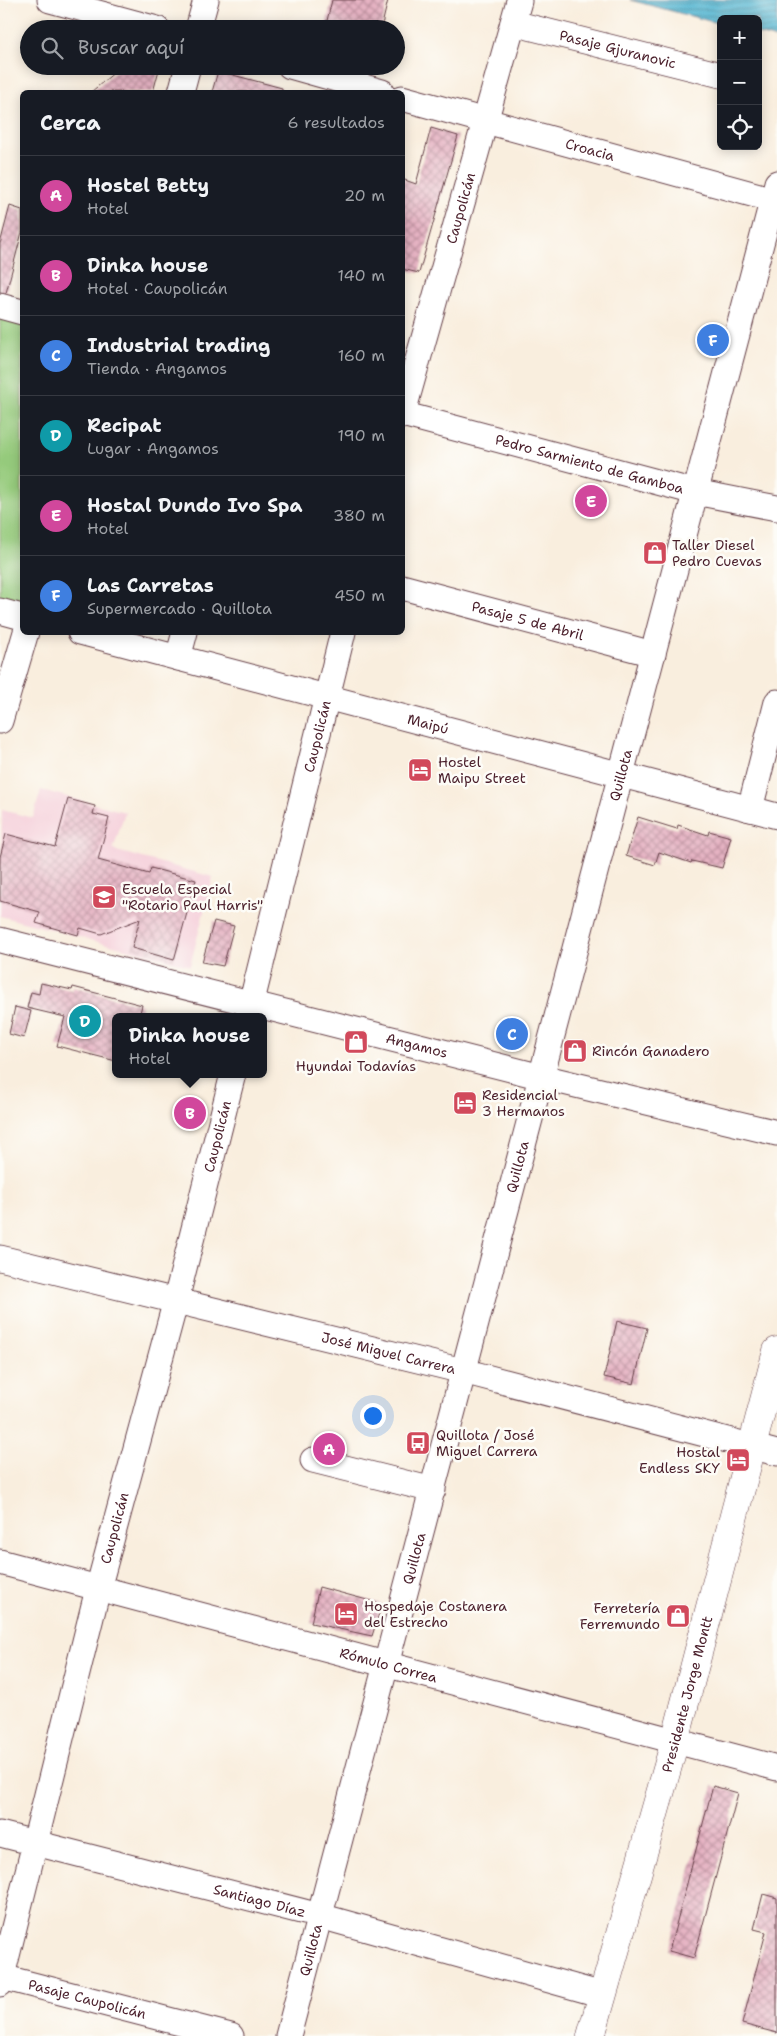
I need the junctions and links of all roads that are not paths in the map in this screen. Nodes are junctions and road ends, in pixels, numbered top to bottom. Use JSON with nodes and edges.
{"nodes":[{"id":1,"x":50,"y":0,"type":"edge"},
{"id":2,"x":206,"y":0,"type":"edge"},
{"id":3,"x":516,"y":12,"type":"edge"},
{"id":4,"x":124,"y":20,"type":"edge"},
{"id":5,"x":200,"y":20,"type":"edge"},
{"id":6,"x":186,"y":75,"type":"edge"},
{"id":7,"x":322,"y":75,"type":"edge"},
{"id":8,"x":717,"y":75,"type":"edge"},
{"id":9,"x":182,"y":90,"type":"edge"},
{"id":10,"x":375,"y":90,"type":"edge"},
{"id":11,"x":405,"y":99,"type":"edge"},
{"id":12,"x":484,"y":122,"type":"junction"},
{"id":13,"x":775,"y":194,"type":"edge"},
{"id":14,"x":0,"y":306,"type":"edge"},
{"id":15,"x":20,"y":311,"type":"edge"},
{"id":16,"x":405,"y":407,"type":"edge"},
{"id":17,"x":405,"y":415,"type":"edge"},
{"id":18,"x":695,"y":492,"type":"junction"},
{"id":19,"x":777,"y":508,"type":"edge"},
{"id":20,"x":405,"y":588,"type":"edge"},
{"id":21,"x":0,"y":611,"type":"edge"},
{"id":22,"x":20,"y":616,"type":"edge"},
{"id":23,"x":25,"y":635,"type":"edge"},
{"id":24,"x":91,"y":635,"type":"edge"},
{"id":25,"x":184,"y":635,"type":"edge"},
{"id":26,"x":342,"y":635,"type":"edge"},
{"id":27,"x":653,"y":654,"type":"junction"},
{"id":28,"x":178,"y":658,"type":"junction"},
{"id":29,"x":325,"y":697,"type":"junction"},
{"id":30,"x":777,"y":702,"type":"edge"},
{"id":31,"x":0,"y":721,"type":"edge"},
{"id":32,"x":622,"y":775,"type":"junction"},
{"id":33,"x":750,"y":809,"type":"junction"},
{"id":34,"x":777,"y":816,"type":"edge"},
{"id":35,"x":0,"y":940,"type":"edge"},
{"id":36,"x":250,"y":1011,"type":"edge"},
{"id":37,"x":267,"y":1015,"type":"edge"},
{"id":38,"x":542,"y":1077,"type":"junction"},
{"id":39,"x":232,"y":1078,"type":"edge"},
{"id":40,"x":777,"y":1134,"type":"edge"},
{"id":41,"x":0,"y":1258,"type":"edge"},
{"id":42,"x":176,"y":1300,"type":"junction"},
{"id":43,"x":777,"y":1351,"type":"edge"},
{"id":44,"x":463,"y":1371,"type":"junction"},
{"id":45,"x":764,"y":1450,"type":"edge"},
{"id":46,"x":313,"y":1460,"type":"dead end"},
{"id":47,"x":433,"y":1490,"type":"junction"},
{"id":48,"x":0,"y":1562,"type":"edge"},
{"id":49,"x":98,"y":1589,"type":"junction"},
{"id":50,"x":386,"y":1664,"type":"junction"},
{"id":51,"x":675,"y":1741,"type":"junction"},
{"id":52,"x":777,"y":1768,"type":"edge"},
{"id":53,"x":0,"y":1834,"type":"edge"},
{"id":54,"x":36,"y":1844,"type":"junction"},
{"id":55,"x":320,"y":1916,"type":"junction"},
{"id":56,"x":1,"y":1981,"type":"edge"},
{"id":57,"x":603,"y":1995,"type":"junction"},
{"id":58,"x":231,"y":2036,"type":"edge"},
{"id":59,"x":288,"y":2036,"type":"edge"},
{"id":60,"x":591,"y":2036,"type":"edge"}],
"edges":[{"from":1,"to":4,"type":"street"},
{"from":2,"to":5,"type":"street"},
{"from":3,"to":8,"type":"street","name":"Pasaje Gjuranovic"},
{"from":3,"to":12,"type":"street","name":"Caupolicán"},
{"from":6,"to":9,"type":"street"},
{"from":7,"to":10,"type":"street"},
{"from":11,"to":12,"type":"street","name":"Croacia"},
{"from":12,"to":13,"type":"street","name":"Croacia"},
{"from":12,"to":16,"type":"street","name":"Caupolicán"},
{"from":13,"to":18,"type":"street","name":"Quillota"},
{"from":14,"to":15,"type":"street"},
{"from":17,"to":18,"type":"street","name":"Pedro Sarmiento de Gamboa"},
{"from":18,"to":19,"type":"street","name":"Pedro Sarmiento de Gamboa"},
{"from":18,"to":27,"type":"street","name":"Quillota"},
{"from":20,"to":27,"type":"street","name":"Pasaje 5 de Abril"},
{"from":21,"to":22,"type":"street"},
{"from":23,"to":31,"type":"street"},
{"from":24,"to":28,"type":"street","name":"Maipú"},
{"from":25,"to":28,"type":"street"},
{"from":26,"to":29,"type":"street","name":"Caupolicán"},
{"from":27,"to":32,"type":"street","name":"Quillota"},
{"from":28,"to":29,"type":"street","name":"Maipú"},
{"from":29,"to":32,"type":"street","name":"Maipú"},
{"from":29,"to":36,"type":"street","name":"Caupolicán"},
{"from":30,"to":33,"type":"street"},
{"from":32,"to":33,"type":"street","name":"Maipú"},
{"from":32,"to":38,"type":"street","name":"Quillota"},
{"from":33,"to":34,"type":"street","name":"Maipú"},
{"from":35,"to":36,"type":"street","name":"Angamos"},
{"from":37,"to":38,"type":"street","name":"Angamos"},
{"from":38,"to":40,"type":"street","name":"Angamos"},
{"from":38,"to":44,"type":"street","name":"Quillota"},
{"from":39,"to":42,"type":"street","name":"Caupolicán"},
{"from":41,"to":42,"type":"street","name":"José Miguel Carrera"},
{"from":42,"to":44,"type":"street","name":"José Miguel Carrera"},
{"from":42,"to":49,"type":"street","name":"Caupolicán"},
{"from":43,"to":45,"type":"main road","name":"Presidente Jorge Montt"},
{"from":44,"to":45,"type":"street","name":"José Miguel Carrera"},
{"from":44,"to":47,"type":"street","name":"Quillota"},
{"from":45,"to":51,"type":"main road","name":"Presidente Jorge Montt"},
{"from":46,"to":47,"type":"street"},
{"from":47,"to":50,"type":"street","name":"Quillota"},
{"from":48,"to":49,"type":"street","name":"Rómulo Correa"},
{"from":49,"to":50,"type":"street","name":"Rómulo Correa"},
{"from":49,"to":54,"type":"street","name":"Caupolicán"},
{"from":50,"to":51,"type":"street","name":"Rómulo Correa"},
{"from":50,"to":55,"type":"street","name":"Quillota"},
{"from":51,"to":52,"type":"street","name":"Rómulo Correa"},
{"from":51,"to":57,"type":"main road","name":"Presidente Jorge Montt"},
{"from":53,"to":54,"type":"street","name":"Santiago Díaz"},
{"from":54,"to":55,"type":"street","name":"Santiago Díaz"},
{"from":54,"to":56,"type":"street","name":"Caupolicán"},
{"from":55,"to":57,"type":"street","name":"Santiago Díaz"},
{"from":55,"to":59,"type":"street","name":"Quillota"},
{"from":56,"to":58,"type":"street","name":"Pasaje Caupolicán"},
{"from":57,"to":60,"type":"main road","name":"Presidente Jorge Montt"}]}
